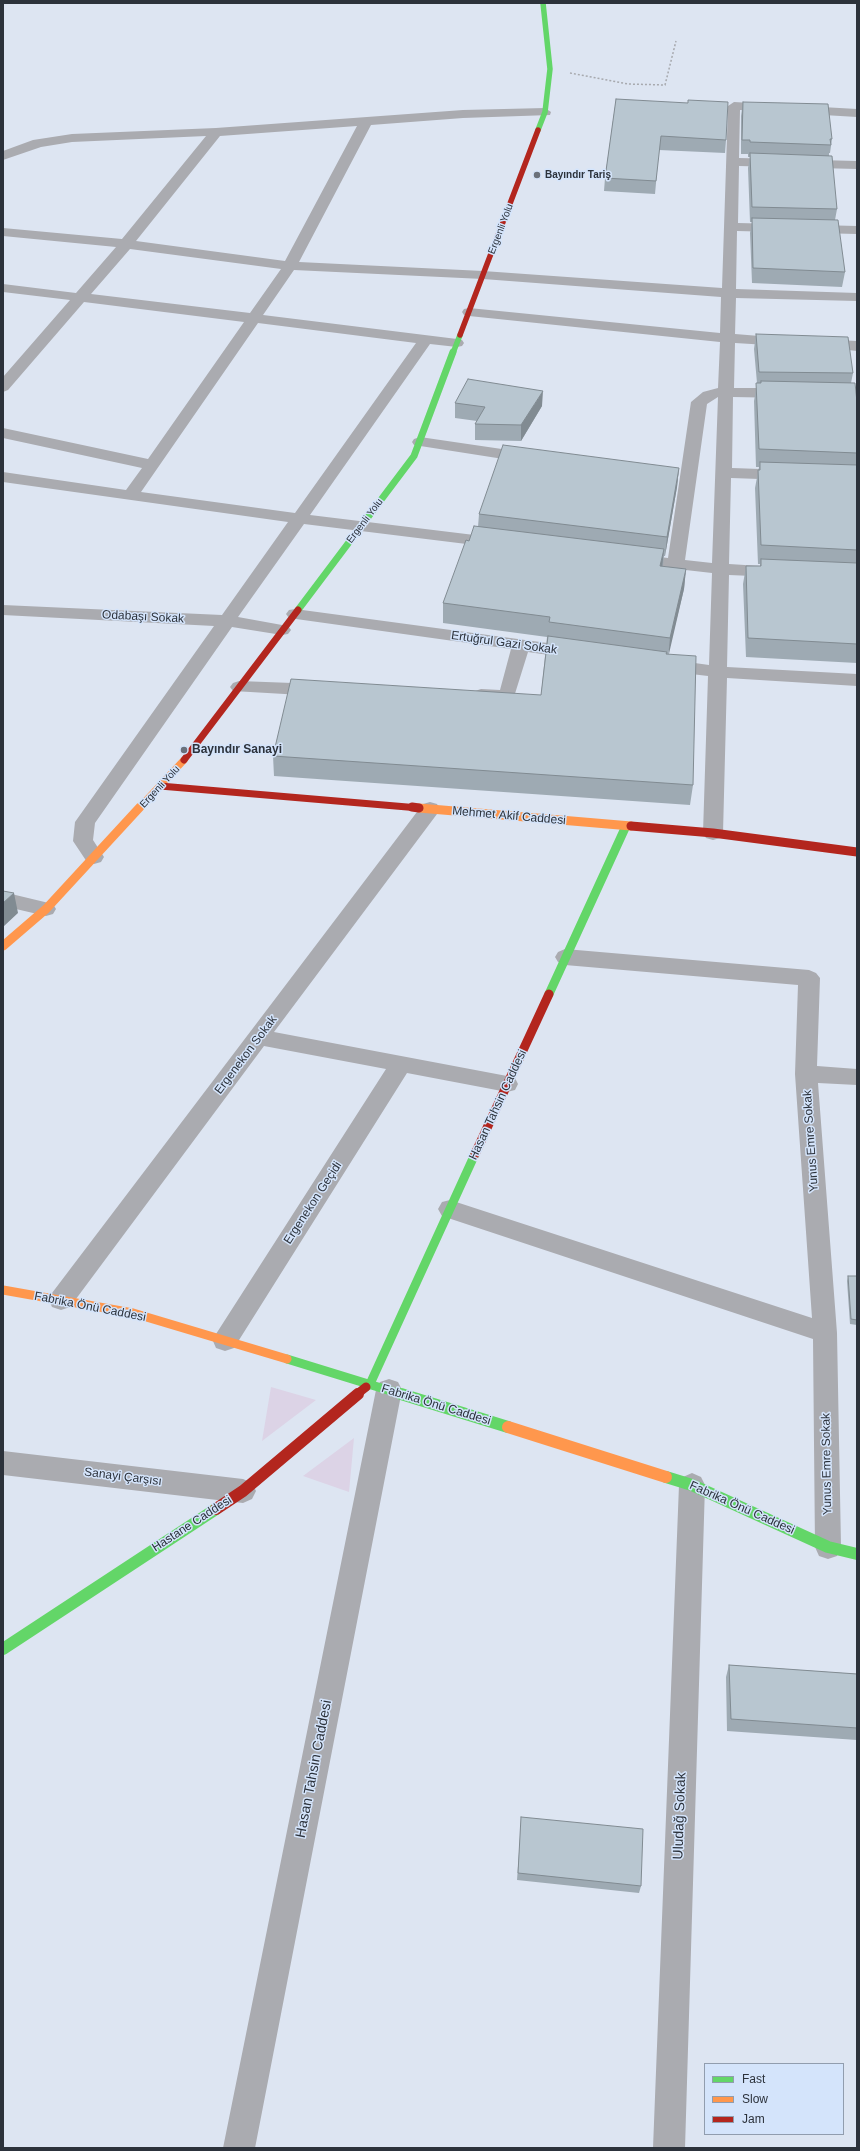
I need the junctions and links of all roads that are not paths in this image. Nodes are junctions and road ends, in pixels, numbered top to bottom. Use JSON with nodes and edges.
{"nodes":[{"id":1,"x":543,"y":3,"type":"edge"},
{"id":2,"x":545,"y":112,"type":"junction"},
{"id":3,"x":857,"y":113,"type":"edge"},
{"id":4,"x":366,"y":121,"type":"junction"},
{"id":5,"x":216,"y":132,"type":"junction"},
{"id":6,"x":3,"y":156,"type":"edge"},
{"id":7,"x":732,"y":162,"type":"junction"},
{"id":8,"x":857,"y":165,"type":"edge"},
{"id":9,"x":730,"y":227,"type":"junction"},
{"id":10,"x":857,"y":230,"type":"edge"},
{"id":11,"x":3,"y":232,"type":"edge"},
{"id":12,"x":126,"y":244,"type":"junction"},
{"id":13,"x":290,"y":266,"type":"junction"},
{"id":14,"x":483,"y":276,"type":"junction"},
{"id":15,"x":3,"y":288,"type":"edge"},
{"id":16,"x":728,"y":293,"type":"junction"},
{"id":17,"x":857,"y":297,"type":"edge"},
{"id":18,"x":80,"y":299,"type":"junction"},
{"id":19,"x":469,"y":312,"type":"junction"},
{"id":20,"x":253,"y":319,"type":"junction"},
{"id":21,"x":727,"y":338,"type":"junction"},
{"id":22,"x":426,"y":339,"type":"junction"},
{"id":23,"x":457,"y":343,"type":"junction"},
{"id":24,"x":857,"y":346,"type":"edge"},
{"id":25,"x":3,"y":387,"type":"edge"},
{"id":26,"x":725,"y":392,"type":"junction"},
{"id":27,"x":803,"y":394,"type":"edge"},
{"id":28,"x":3,"y":433,"type":"edge"},
{"id":29,"x":420,"y":442,"type":"junction"},
{"id":30,"x":546,"y":461,"type":"edge"},
{"id":31,"x":152,"y":465,"type":"junction"},
{"id":32,"x":723,"y":473,"type":"junction"},
{"id":33,"x":802,"y":475,"type":"edge"},
{"id":34,"x":3,"y":477,"type":"edge"},
{"id":35,"x":130,"y":496,"type":"junction"},
{"id":36,"x":298,"y":518,"type":"junction"},
{"id":37,"x":361,"y":527,"type":"junction"},
{"id":38,"x":518,"y":545,"type":"edge"},
{"id":39,"x":621,"y":557,"type":"edge"},
{"id":40,"x":676,"y":564,"type":"junction"},
{"id":41,"x":720,"y":569,"type":"junction"},
{"id":42,"x":789,"y":572,"type":"edge"},
{"id":43,"x":6,"y":606,"type":"edge"},
{"id":44,"x":294,"y":614,"type":"junction"},
{"id":45,"x":227,"y":621,"type":"junction"},
{"id":46,"x":3,"y":628,"type":"edge"},
{"id":47,"x":282,"y":630,"type":"junction"},
{"id":48,"x":521,"y":645,"type":"junction"},
{"id":49,"x":592,"y":655,"type":"edge"},
{"id":50,"x":647,"y":662,"type":"edge"},
{"id":51,"x":718,"y":672,"type":"junction"},
{"id":52,"x":857,"y":680,"type":"edge"},
{"id":53,"x":239,"y":687,"type":"junction"},
{"id":54,"x":334,"y":690,"type":"edge"},
{"id":55,"x":468,"y":695,"type":"edge"},
{"id":56,"x":160,"y":786,"type":"junction"},
{"id":57,"x":430,"y":809,"type":"junction"},
{"id":58,"x":626,"y":826,"type":"junction"},
{"id":59,"x":713,"y":833,"type":"junction"},
{"id":60,"x":857,"y":852,"type":"edge"},
{"id":61,"x":94,"y":857,"type":"junction"},
{"id":62,"x":3,"y":899,"type":"edge"},
{"id":63,"x":46,"y":909,"type":"junction"},
{"id":64,"x":3,"y":946,"type":"edge"},
{"id":65,"x":565,"y":957,"type":"junction"},
{"id":66,"x":258,"y":1038,"type":"junction"},
{"id":67,"x":401,"y":1064,"type":"junction"},
{"id":68,"x":806,"y":1074,"type":"junction"},
{"id":69,"x":857,"y":1078,"type":"edge"},
{"id":70,"x":507,"y":1084,"type":"junction"},
{"id":71,"x":450,"y":1209,"type":"junction"},
{"id":72,"x":3,"y":1290,"type":"edge"},
{"id":73,"x":61,"y":1300,"type":"junction"},
{"id":74,"x":825,"y":1333,"type":"junction"},
{"id":75,"x":225,"y":1341,"type":"junction"},
{"id":76,"x":379,"y":1387,"type":"junction"},
{"id":77,"x":3,"y":1463,"type":"edge"},
{"id":78,"x":692,"y":1485,"type":"junction"},
{"id":79,"x":243,"y":1491,"type":"junction"},
{"id":80,"x":828,"y":1547,"type":"junction"},
{"id":81,"x":857,"y":1554,"type":"edge"},
{"id":82,"x":3,"y":1648,"type":"edge"},
{"id":83,"x":239,"y":2148,"type":"edge"},
{"id":84,"x":669,"y":2148,"type":"edge"}],
"edges":[{"from":1,"to":2,"type":"street","name":"Ergenli Yolu"},
{"from":2,"to":4,"type":"street"},
{"from":2,"to":14,"type":"street","name":"Ergenli Yolu"},
{"from":3,"to":7,"type":"street"},
{"from":4,"to":5,"type":"street"},
{"from":4,"to":13,"type":"street"},
{"from":5,"to":6,"type":"street"},
{"from":5,"to":12,"type":"street"},
{"from":7,"to":8,"type":"street"},
{"from":7,"to":9,"type":"street"},
{"from":9,"to":10,"type":"street"},
{"from":9,"to":16,"type":"street"},
{"from":11,"to":12,"type":"street"},
{"from":12,"to":13,"type":"street"},
{"from":12,"to":18,"type":"street"},
{"from":13,"to":14,"type":"street"},
{"from":13,"to":20,"type":"street"},
{"from":14,"to":16,"type":"street"},
{"from":14,"to":19,"type":"street","name":"Ergenli Yolu"},
{"from":15,"to":18,"type":"street"},
{"from":16,"to":17,"type":"street"},
{"from":16,"to":21,"type":"street"},
{"from":18,"to":20,"type":"street"},
{"from":18,"to":25,"type":"street"},
{"from":19,"to":21,"type":"street"},
{"from":19,"to":23,"type":"street","name":"Ergenli Yolu"},
{"from":20,"to":22,"type":"street"},
{"from":20,"to":31,"type":"street"},
{"from":21,"to":24,"type":"street"},
{"from":21,"to":26,"type":"street"},
{"from":22,"to":23,"type":"street"},
{"from":22,"to":36,"type":"street"},
{"from":23,"to":29,"type":"street","name":"Ergenli Yolu"},
{"from":26,"to":27,"type":"street"},
{"from":26,"to":32,"type":"street"},
{"from":26,"to":40,"type":"street"},
{"from":28,"to":31,"type":"street"},
{"from":29,"to":30,"type":"street"},
{"from":29,"to":37,"type":"street","name":"Ergenli Yolu"},
{"from":31,"to":35,"type":"street"},
{"from":32,"to":33,"type":"street"},
{"from":32,"to":41,"type":"street"},
{"from":34,"to":35,"type":"street"},
{"from":35,"to":36,"type":"street"},
{"from":36,"to":37,"type":"street"},
{"from":36,"to":45,"type":"street"},
{"from":37,"to":38,"type":"street"},
{"from":37,"to":44,"type":"street","name":"Ergenli Yolu"},
{"from":39,"to":40,"type":"street"},
{"from":40,"to":41,"type":"street"},
{"from":41,"to":42,"type":"street"},
{"from":41,"to":51,"type":"street"},
{"from":43,"to":45,"type":"street","name":"Odabaşı Sokak"},
{"from":43,"to":46,"type":"street"},
{"from":44,"to":47,"type":"street","name":"Ergenli Yolu"},
{"from":44,"to":48,"type":"street","name":"Ertuğrul Gazi Sokak"},
{"from":45,"to":47,"type":"street","name":"Odabaşı Sokak"},
{"from":45,"to":61,"type":"street"},
{"from":47,"to":53,"type":"street","name":"Ergenli Yolu"},
{"from":48,"to":49,"type":"street","name":"Ertuğrul Gazi Sokak"},
{"from":48,"to":55,"type":"street"},
{"from":50,"to":51,"type":"street"},
{"from":51,"to":52,"type":"street"},
{"from":51,"to":59,"type":"street"},
{"from":53,"to":54,"type":"street"},
{"from":53,"to":56,"type":"street","name":"Ergenli Yolu"},
{"from":56,"to":57,"type":"street","name":"Mehmet Akif Caddesi"},
{"from":56,"to":61,"type":"street","name":"Ergenli Yolu"},
{"from":57,"to":58,"type":"street","name":"Mehmet Akif Caddesi"},
{"from":57,"to":66,"type":"street","name":"Ergenekon Sokak"},
{"from":58,"to":59,"type":"street","name":"Mehmet Akif Caddesi"},
{"from":58,"to":65,"type":"street","name":"Hasan Tahsin Caddesi"},
{"from":59,"to":60,"type":"street","name":"Mehmet Akif Caddesi"},
{"from":61,"to":63,"type":"street","name":"Ergenli Yolu"},
{"from":62,"to":63,"type":"street"},
{"from":63,"to":64,"type":"street","name":"Ergenli Yolu"},
{"from":65,"to":68,"type":"street","name":"Yunus Emre Sokak"},
{"from":65,"to":70,"type":"street","name":"Hasan Tahsin Caddesi"},
{"from":66,"to":67,"type":"street"},
{"from":66,"to":73,"type":"street","name":"Ergenekon Sokak"},
{"from":67,"to":70,"type":"street"},
{"from":67,"to":75,"type":"street","name":"Ergenekon Geçidi"},
{"from":68,"to":69,"type":"street"},
{"from":68,"to":74,"type":"street","name":"Yunus Emre Sokak"},
{"from":70,"to":71,"type":"street","name":"Hasan Tahsin Caddesi"},
{"from":71,"to":74,"type":"street"},
{"from":71,"to":76,"type":"street","name":"Hasan Tahsin Caddesi"},
{"from":72,"to":73,"type":"street","name":"Fabrika Önü Caddesi"},
{"from":73,"to":75,"type":"street","name":"Fabrika Önü Caddesi"},
{"from":74,"to":80,"type":"street","name":"Yunus Emre Sokak"},
{"from":75,"to":76,"type":"street","name":"Fabrika Önü Caddesi"},
{"from":76,"to":78,"type":"street","name":"Fabrika Önü Caddesi"},
{"from":76,"to":79,"type":"street","name":"Hastane Caddesi"},
{"from":76,"to":83,"type":"street","name":"Hasan Tahsin Caddesi"},
{"from":77,"to":79,"type":"street","name":"Sanayi Çarşısı"},
{"from":78,"to":80,"type":"street","name":"Fabrika Önü Caddesi"},
{"from":78,"to":84,"type":"street","name":"Uludağ Sokak"},
{"from":79,"to":82,"type":"street","name":"Hastane Caddesi"},
{"from":80,"to":81,"type":"street","name":"Fabrika Önü Caddesi"}]}
